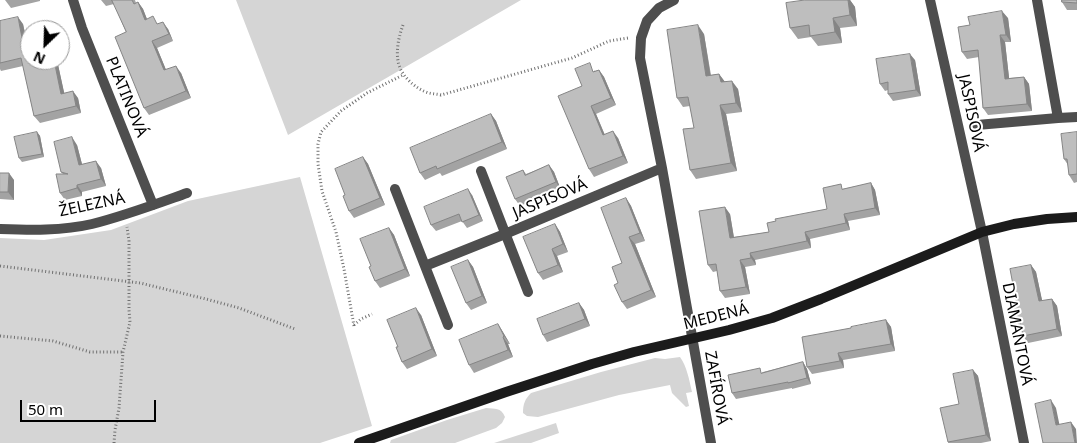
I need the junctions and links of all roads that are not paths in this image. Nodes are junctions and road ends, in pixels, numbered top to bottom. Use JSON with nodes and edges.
{"nodes":[{"id":1,"x":73,"y":0,"type":"edge"},
{"id":2,"x":674,"y":0,"type":"edge"},
{"id":3,"x":930,"y":0,"type":"edge"},
{"id":4,"x":1036,"y":0,"type":"edge"},
{"id":5,"x":1077,"y":117,"type":"edge"},
{"id":6,"x":1058,"y":118,"type":"junction"},
{"id":7,"x":977,"y":125,"type":"dead end"},
{"id":8,"x":662,"y":168,"type":"junction"},
{"id":9,"x":481,"y":171,"type":"dead end"},
{"id":10,"x":395,"y":189,"type":"dead end"},
{"id":11,"x":187,"y":193,"type":"dead end"},
{"id":12,"x":153,"y":204,"type":"junction"},
{"id":13,"x":1077,"y":217,"type":"edge"},
{"id":14,"x":0,"y":229,"type":"edge"},
{"id":15,"x":982,"y":232,"type":"junction"},
{"id":16,"x":505,"y":234,"type":"junction"},
{"id":17,"x":425,"y":266,"type":"junction"},
{"id":18,"x":528,"y":292,"type":"dead end"},
{"id":19,"x":448,"y":325,"type":"dead end"},
{"id":20,"x":692,"y":339,"type":"junction"},
{"id":21,"x":362,"y":442,"type":"edge"},
{"id":22,"x":710,"y":443,"type":"edge"},
{"id":23,"x":1024,"y":443,"type":"edge"}],
"edges":[{"from":1,"to":12,"type":"street","name":"PLATINOVÁ"},
{"from":2,"to":8,"type":"street"},
{"from":3,"to":15,"type":"street","name":"JASPISOVÁ"},
{"from":4,"to":6,"type":"street"},
{"from":5,"to":6,"type":"street"},
{"from":6,"to":7,"type":"street"},
{"from":8,"to":16,"type":"street","name":"JASPISOVÁ"},
{"from":8,"to":20,"type":"street"},
{"from":9,"to":16,"type":"street","name":"JASPISOVÁ"},
{"from":10,"to":17,"type":"street"},
{"from":11,"to":12,"type":"street","name":"ŽELEZNÁ"},
{"from":12,"to":14,"type":"street","name":"ŽELEZNÁ"},
{"from":13,"to":15,"type":"street","name":"MEDENÁ"},
{"from":15,"to":20,"type":"street","name":"MEDENÁ"},
{"from":15,"to":23,"type":"street","name":"DIAMANTOVÁ"},
{"from":16,"to":17,"type":"street","name":"JASPISOVÁ"},
{"from":16,"to":18,"type":"street","name":"JASPISOVÁ"},
{"from":17,"to":19,"type":"street"},
{"from":20,"to":21,"type":"street","name":"MEDENÁ"},
{"from":20,"to":22,"type":"street","name":"ZAFÍROVÁ"}]}
